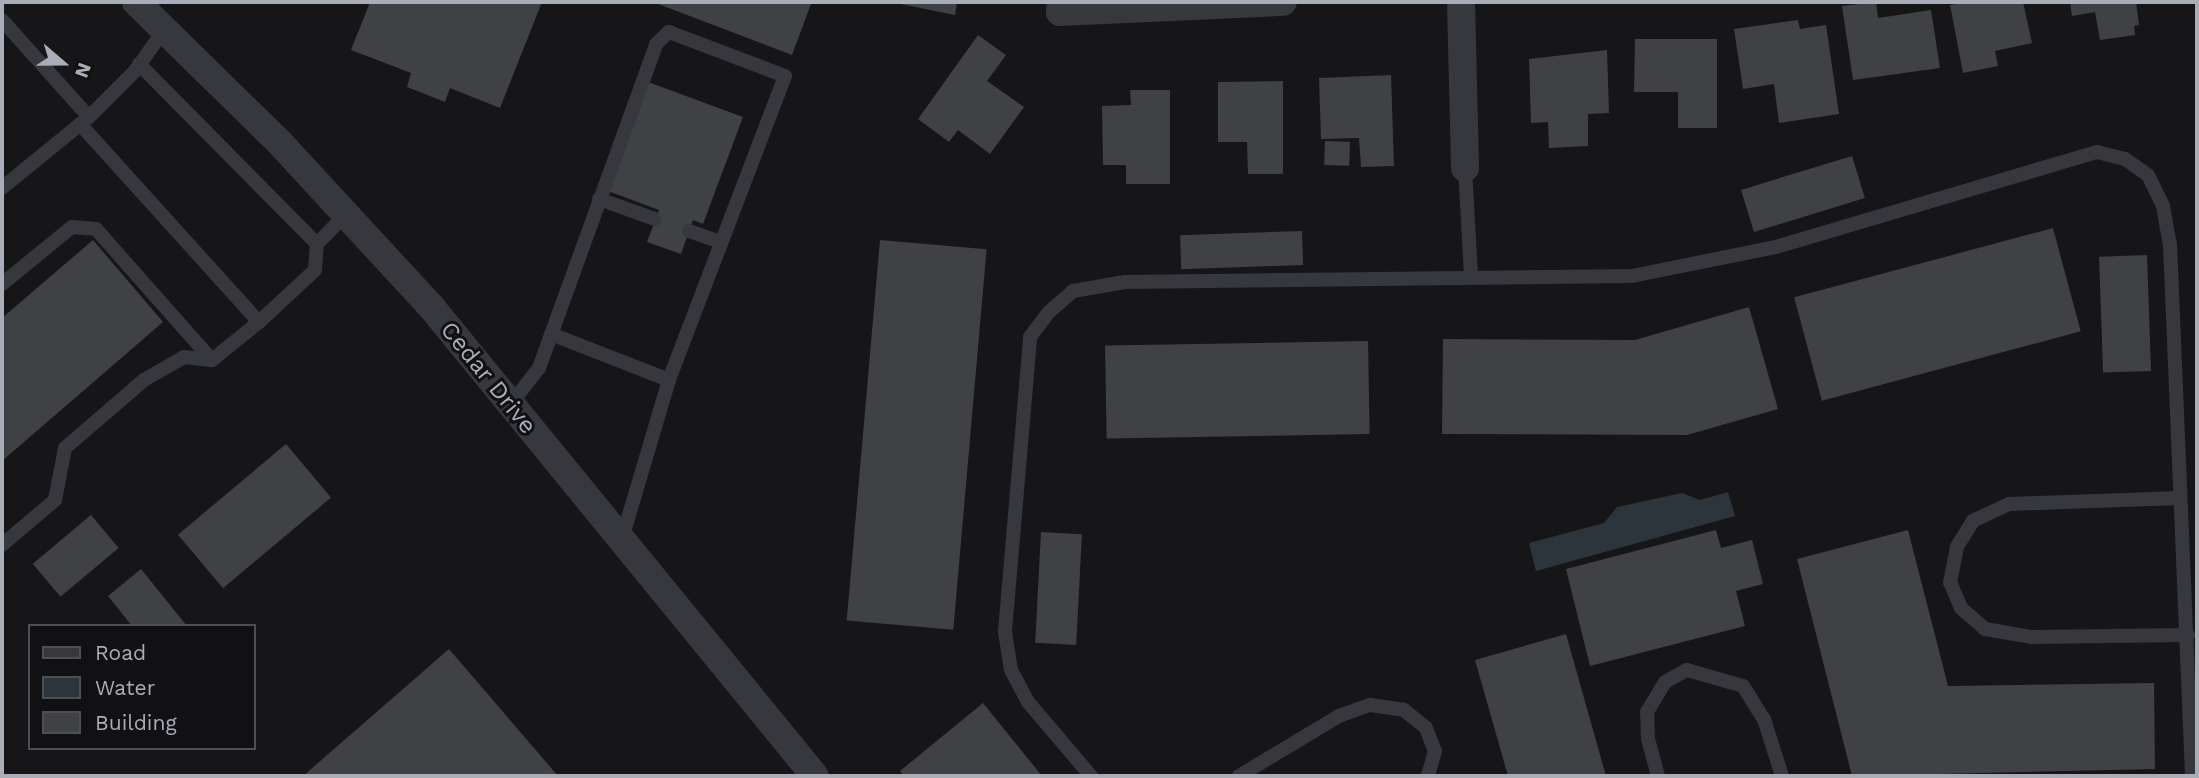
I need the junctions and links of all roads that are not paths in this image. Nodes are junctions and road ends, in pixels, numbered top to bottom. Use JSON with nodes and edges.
{"nodes":[{"id":1,"x":136,"y":2,"type":"edge"},
{"id":2,"x":1061,"y":2,"type":"edge"},
{"id":3,"x":1283,"y":2,"type":"edge"},
{"id":4,"x":1461,"y":2,"type":"edge"},
{"id":5,"x":2,"y":20,"type":"edge"},
{"id":6,"x":164,"y":30,"type":"junction"},
{"id":7,"x":139,"y":64,"type":"junction"},
{"id":8,"x":84,"y":120,"type":"junction"},
{"id":9,"x":1465,"y":168,"type":"joint"},
{"id":10,"x":2,"y":188,"type":"edge"},
{"id":11,"x":599,"y":199,"type":"junction"},
{"id":12,"x":346,"y":214,"type":"junction"},
{"id":13,"x":656,"y":219,"type":"dead end"},
{"id":14,"x":689,"y":231,"type":"dead end"},
{"id":15,"x":721,"y":242,"type":"junction"},
{"id":16,"x":317,"y":244,"type":"junction"},
{"id":17,"x":1471,"y":277,"type":"junction"},
{"id":18,"x":2,"y":284,"type":"edge"},
{"id":19,"x":259,"y":323,"type":"junction"},
{"id":20,"x":551,"y":334,"type":"junction"},
{"id":21,"x":212,"y":360,"type":"junction"},
{"id":22,"x":669,"y":380,"type":"junction"},
{"id":23,"x":510,"y":405,"type":"junction"},
{"id":24,"x":2180,"y":498,"type":"junction"},
{"id":25,"x":620,"y":543,"type":"junction"},
{"id":26,"x":2,"y":545,"type":"edge"},
{"id":27,"x":2188,"y":635,"type":"junction"},
{"id":28,"x":815,"y":776,"type":"edge"},
{"id":29,"x":1091,"y":776,"type":"edge"},
{"id":30,"x":1239,"y":776,"type":"edge"},
{"id":31,"x":1428,"y":776,"type":"edge"},
{"id":32,"x":1658,"y":776,"type":"edge"},
{"id":33,"x":1782,"y":776,"type":"edge"},
{"id":34,"x":2192,"y":776,"type":"edge"}],
"edges":[{"from":1,"to":6,"type":"street","name":"Cedar Drive"},
{"from":2,"to":3,"type":"street"},
{"from":4,"to":9,"type":"street"},
{"from":5,"to":8,"type":"lane"},
{"from":6,"to":7,"type":"lane"},
{"from":6,"to":12,"type":"street","name":"Cedar Drive"},
{"from":7,"to":8,"type":"lane"},
{"from":7,"to":16,"type":"lane"},
{"from":8,"to":10,"type":"lane"},
{"from":8,"to":19,"type":"lane"},
{"from":9,"to":17,"type":"lane"},
{"from":11,"to":13,"type":"lane"},
{"from":11,"to":15,"type":"lane"},
{"from":11,"to":20,"type":"lane"},
{"from":12,"to":16,"type":"lane"},
{"from":12,"to":23,"type":"street","name":"Cedar Drive"},
{"from":14,"to":15,"type":"lane"},
{"from":15,"to":22,"type":"lane"},
{"from":16,"to":19,"type":"lane"},
{"from":17,"to":24,"type":"lane"},
{"from":17,"to":29,"type":"lane"},
{"from":18,"to":21,"type":"lane"},
{"from":19,"to":21,"type":"lane"},
{"from":20,"to":22,"type":"lane"},
{"from":20,"to":23,"type":"lane"},
{"from":21,"to":26,"type":"lane"},
{"from":22,"to":25,"type":"lane"},
{"from":23,"to":25,"type":"street","name":"Cedar Drive"},
{"from":24,"to":27,"type":"lane"},
{"from":24,"to":27,"type":"lane"},
{"from":25,"to":28,"type":"street","name":"Cedar Drive"},
{"from":27,"to":34,"type":"lane"},
{"from":30,"to":31,"type":"lane"},
{"from":32,"to":33,"type":"lane"}]}
